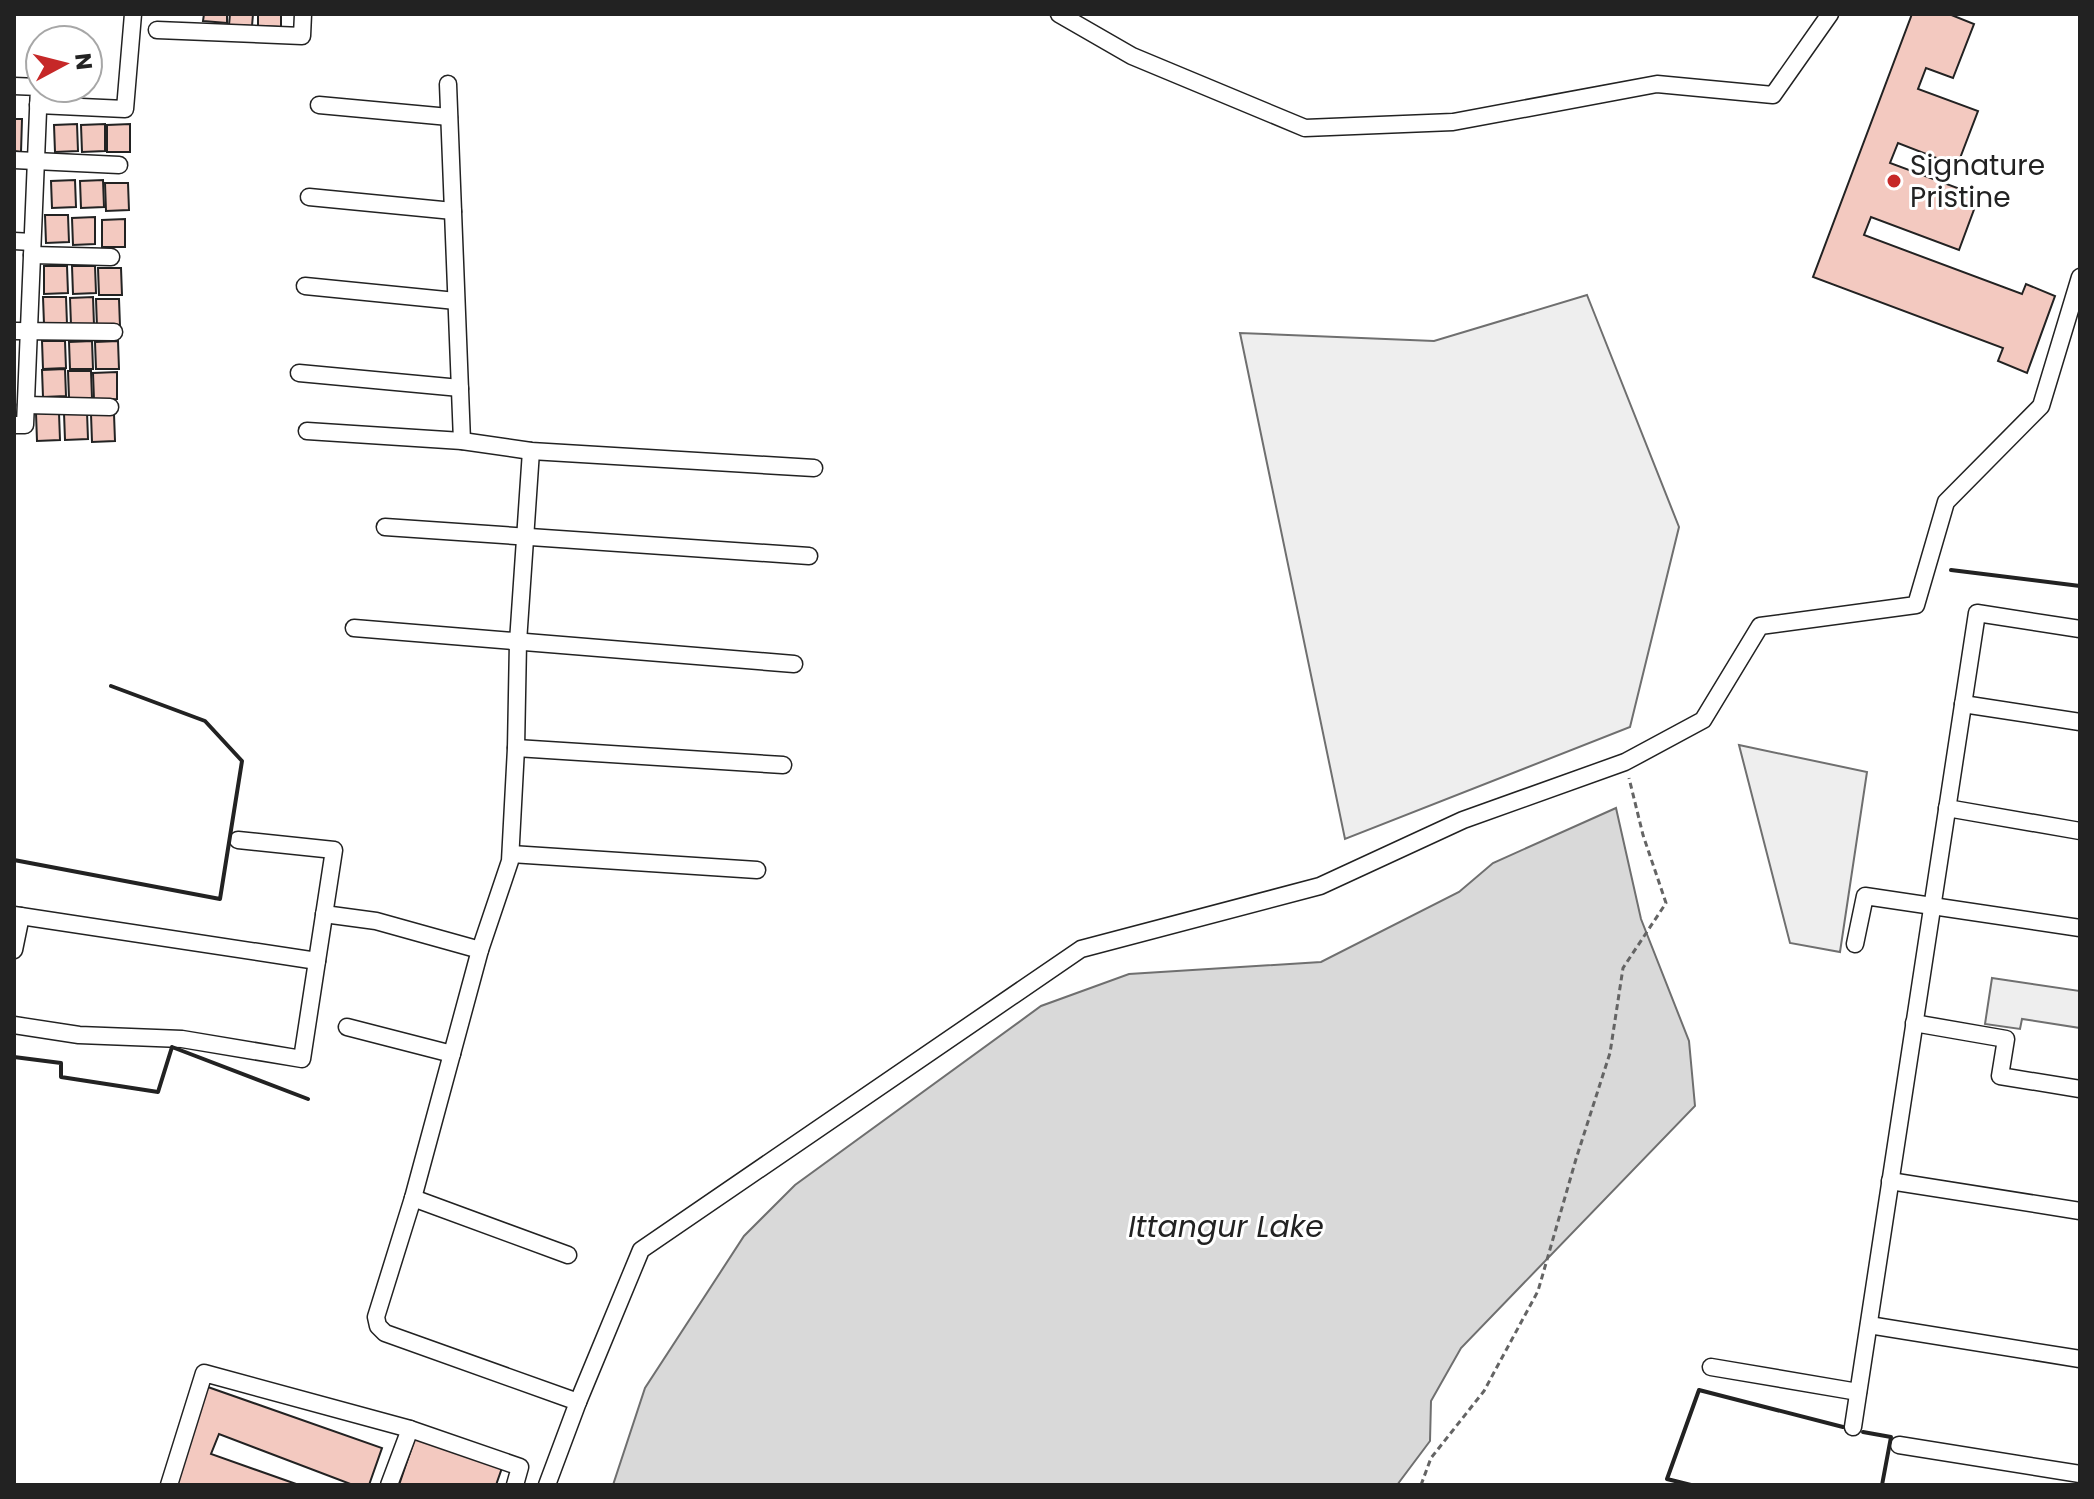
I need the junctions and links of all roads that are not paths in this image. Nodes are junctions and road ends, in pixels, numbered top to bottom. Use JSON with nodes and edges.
{"nodes":[{"id":1,"x":133,"y":14,"type":"edge"},
{"id":2,"x":303,"y":14,"type":"edge"},
{"id":3,"x":1059,"y":14,"type":"edge"},
{"id":4,"x":1830,"y":14,"type":"edge"},
{"id":5,"x":157,"y":30,"type":"dead end"},
{"id":6,"x":448,"y":84,"type":"dead end"},
{"id":7,"x":14,"y":86,"type":"edge"},
{"id":8,"x":38,"y":105,"type":"junction"},
{"id":9,"x":319,"y":105,"type":"dead end"},
{"id":10,"x":449,"y":117,"type":"junction"},
{"id":11,"x":14,"y":160,"type":"edge"},
{"id":12,"x":37,"y":161,"type":"junction"},
{"id":13,"x":119,"y":165,"type":"dead end"},
{"id":14,"x":309,"y":197,"type":"dead end"},
{"id":15,"x":453,"y":211,"type":"junction"},
{"id":16,"x":14,"y":241,"type":"edge"},
{"id":17,"x":32,"y":248,"type":"junction"},
{"id":18,"x":111,"y":257,"type":"dead end"},
{"id":19,"x":2080,"y":277,"type":"edge"},
{"id":20,"x":305,"y":286,"type":"dead end"},
{"id":21,"x":456,"y":301,"type":"junction"},
{"id":22,"x":21,"y":331,"type":"edge"},
{"id":23,"x":114,"y":332,"type":"dead end"},
{"id":24,"x":299,"y":373,"type":"dead end"},
{"id":25,"x":460,"y":388,"type":"junction"},
{"id":26,"x":26,"y":405,"type":"junction"},
{"id":27,"x":110,"y":407,"type":"dead end"},
{"id":28,"x":14,"y":425,"type":"edge"},
{"id":29,"x":307,"y":431,"type":"dead end"},
{"id":30,"x":462,"y":441,"type":"junction"},
{"id":31,"x":531,"y":451,"type":"junction"},
{"id":32,"x":814,"y":468,"type":"dead end"},
{"id":33,"x":385,"y":527,"type":"dead end"},
{"id":34,"x":524,"y":537,"type":"junction"},
{"id":35,"x":809,"y":556,"type":"dead end"},
{"id":36,"x":354,"y":628,"type":"dead end"},
{"id":37,"x":2080,"y":629,"type":"edge"},
{"id":38,"x":518,"y":642,"type":"junction"},
{"id":39,"x":794,"y":664,"type":"dead end"},
{"id":40,"x":1963,"y":704,"type":"junction"},
{"id":41,"x":2080,"y":722,"type":"edge"},
{"id":42,"x":516,"y":748,"type":"junction"},
{"id":43,"x":783,"y":765,"type":"dead end"},
{"id":44,"x":1947,"y":808,"type":"junction"},
{"id":45,"x":2080,"y":831,"type":"edge"},
{"id":46,"x":238,"y":840,"type":"dead end"},
{"id":47,"x":511,"y":854,"type":"junction"},
{"id":48,"x":757,"y":870,"type":"dead end"},
{"id":49,"x":1932,"y":906,"type":"junction"},
{"id":50,"x":324,"y":914,"type":"junction"},
{"id":51,"x":18,"y":916,"type":"edge"},
{"id":52,"x":2080,"y":928,"type":"edge"},
{"id":53,"x":1855,"y":944,"type":"dead end"},
{"id":54,"x":14,"y":950,"type":"edge"},
{"id":55,"x":480,"y":950,"type":"junction"},
{"id":56,"x":317,"y":961,"type":"junction"},
{"id":57,"x":1914,"y":1023,"type":"junction"},
{"id":58,"x":14,"y":1025,"type":"edge"},
{"id":59,"x":347,"y":1027,"type":"dead end"},
{"id":60,"x":452,"y":1054,"type":"junction"},
{"id":61,"x":2080,"y":1089,"type":"edge"},
{"id":62,"x":1890,"y":1181,"type":"junction"},
{"id":63,"x":413,"y":1198,"type":"junction"},
{"id":64,"x":2080,"y":1211,"type":"edge"},
{"id":65,"x":568,"y":1255,"type":"dead end"},
{"id":66,"x":1869,"y":1325,"type":"junction"},
{"id":67,"x":2080,"y":1359,"type":"edge"},
{"id":68,"x":1711,"y":1367,"type":"dead end"},
{"id":69,"x":1858,"y":1392,"type":"junction"},
{"id":70,"x":578,"y":1402,"type":"junction"},
{"id":71,"x":1853,"y":1427,"type":"dead end"},
{"id":72,"x":410,"y":1429,"type":"junction"},
{"id":73,"x":1899,"y":1445,"type":"dead end"},
{"id":74,"x":2080,"y":1474,"type":"edge"},
{"id":75,"x":169,"y":1485,"type":"edge"},
{"id":76,"x":389,"y":1485,"type":"edge"},
{"id":77,"x":515,"y":1485,"type":"edge"},
{"id":78,"x":547,"y":1485,"type":"edge"}],
"edges":[{"from":1,"to":8,"type":"street"},
{"from":2,"to":5,"type":"street"},
{"from":3,"to":4,"type":"street"},
{"from":6,"to":10,"type":"street"},
{"from":7,"to":8,"type":"street"},
{"from":8,"to":12,"type":"street"},
{"from":9,"to":10,"type":"street"},
{"from":10,"to":15,"type":"street"},
{"from":11,"to":12,"type":"street"},
{"from":12,"to":13,"type":"street"},
{"from":12,"to":17,"type":"street"},
{"from":14,"to":15,"type":"street"},
{"from":15,"to":21,"type":"street"},
{"from":16,"to":17,"type":"street"},
{"from":17,"to":18,"type":"street"},
{"from":17,"to":22,"type":"street"},
{"from":19,"to":70,"type":"street"},
{"from":20,"to":21,"type":"street"},
{"from":21,"to":25,"type":"street"},
{"from":22,"to":23,"type":"street"},
{"from":22,"to":26,"type":"street"},
{"from":24,"to":25,"type":"street"},
{"from":25,"to":30,"type":"street"},
{"from":26,"to":27,"type":"street"},
{"from":26,"to":28,"type":"street"},
{"from":29,"to":30,"type":"street"},
{"from":30,"to":31,"type":"street"},
{"from":31,"to":32,"type":"street"},
{"from":31,"to":34,"type":"street"},
{"from":33,"to":34,"type":"street"},
{"from":34,"to":35,"type":"street"},
{"from":34,"to":38,"type":"street"},
{"from":36,"to":38,"type":"street"},
{"from":37,"to":40,"type":"street"},
{"from":38,"to":39,"type":"street"},
{"from":38,"to":42,"type":"street"},
{"from":40,"to":41,"type":"street"},
{"from":40,"to":44,"type":"street"},
{"from":42,"to":43,"type":"street"},
{"from":42,"to":47,"type":"street"},
{"from":44,"to":45,"type":"street"},
{"from":44,"to":49,"type":"street"},
{"from":46,"to":50,"type":"street"},
{"from":47,"to":48,"type":"street"},
{"from":47,"to":55,"type":"street"},
{"from":49,"to":52,"type":"street"},
{"from":49,"to":53,"type":"street"},
{"from":49,"to":57,"type":"street"},
{"from":50,"to":55,"type":"street"},
{"from":50,"to":56,"type":"street"},
{"from":51,"to":54,"type":"street"},
{"from":51,"to":56,"type":"street"},
{"from":55,"to":60,"type":"street"},
{"from":56,"to":58,"type":"street"},
{"from":57,"to":61,"type":"street"},
{"from":57,"to":62,"type":"street"},
{"from":59,"to":60,"type":"street"},
{"from":60,"to":63,"type":"street"},
{"from":62,"to":64,"type":"street"},
{"from":62,"to":66,"type":"street"},
{"from":63,"to":65,"type":"street"},
{"from":63,"to":70,"type":"street"},
{"from":66,"to":67,"type":"street"},
{"from":66,"to":69,"type":"street"},
{"from":68,"to":69,"type":"street"},
{"from":69,"to":71,"type":"street"},
{"from":70,"to":78,"type":"street"},
{"from":72,"to":75,"type":"street"},
{"from":72,"to":76,"type":"street"},
{"from":72,"to":77,"type":"street"},
{"from":73,"to":74,"type":"street"}]}
